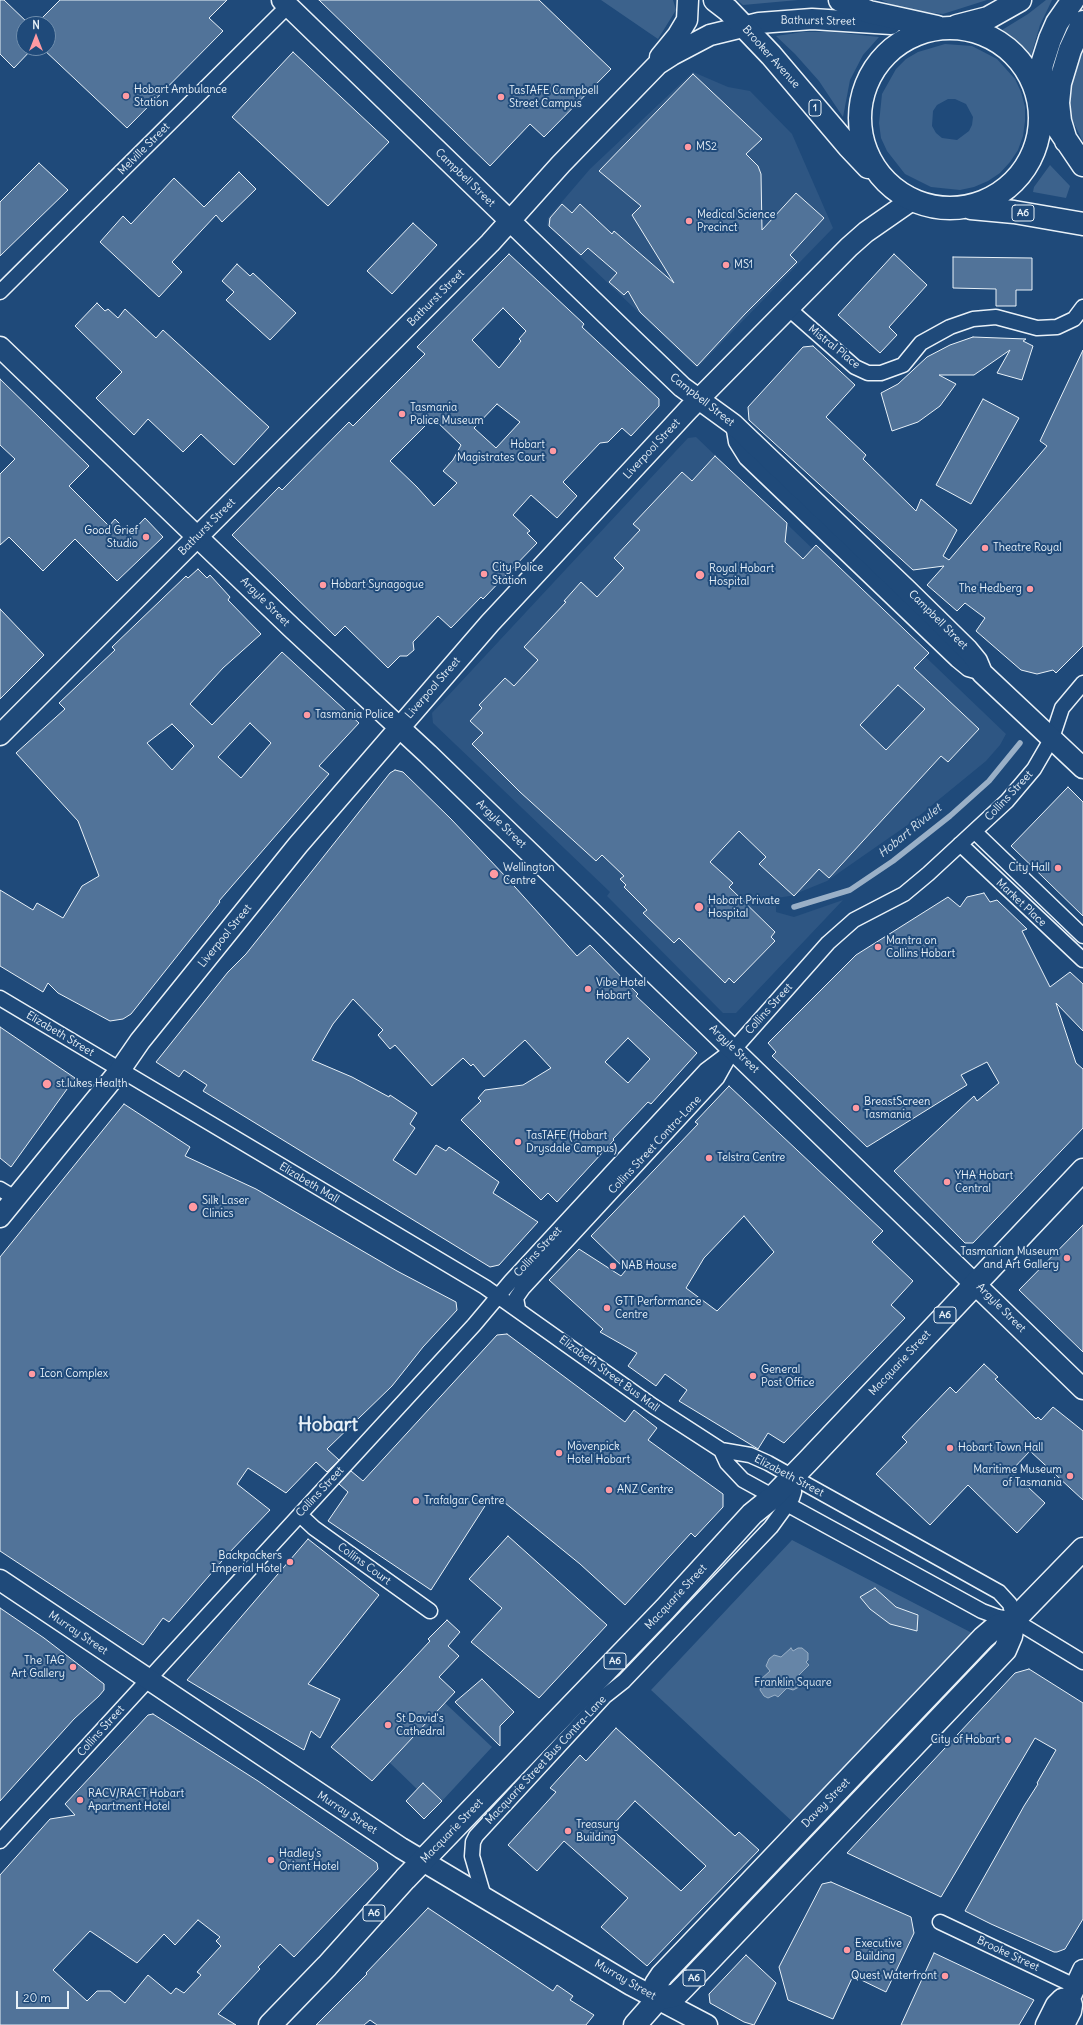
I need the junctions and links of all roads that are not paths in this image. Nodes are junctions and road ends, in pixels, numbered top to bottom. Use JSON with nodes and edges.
{"nodes":[{"id":1,"x":688,"y":0,"type":"edge"},
{"id":2,"x":715,"y":0,"type":"edge"},
{"id":3,"x":840,"y":0,"type":"edge"},
{"id":4,"x":1020,"y":0,"type":"edge"},
{"id":5,"x":1073,"y":0,"type":"edge"},
{"id":6,"x":285,"y":3,"type":"edge"},
{"id":7,"x":1083,"y":22,"type":"edge"},
{"id":8,"x":743,"y":26,"type":"junction"},
{"id":9,"x":944,"y":28,"type":"junction"},
{"id":10,"x":640,"y":82,"type":"junction"},
{"id":11,"x":1037,"y":96,"type":"junction"},
{"id":12,"x":1066,"y":141,"type":"junction"},
{"id":13,"x":1083,"y":165,"type":"edge"},
{"id":14,"x":890,"y":187,"type":"junction"},
{"id":15,"x":912,"y":200,"type":"junction"},
{"id":16,"x":963,"y":208,"type":"junction"},
{"id":17,"x":510,"y":222,"type":"junction"},
{"id":18,"x":1083,"y":224,"type":"edge"},
{"id":19,"x":0,"y":292,"type":"edge"},
{"id":20,"x":1083,"y":307,"type":"edge"},
{"id":21,"x":789,"y":309,"type":"junction"},
{"id":22,"x":0,"y":347,"type":"edge"},
{"id":23,"x":700,"y":398,"type":"junction"},
{"id":24,"x":197,"y":536,"type":"junction"},
{"id":25,"x":1083,"y":683,"type":"edge"},
{"id":26,"x":399,"y":726,"type":"junction"},
{"id":27,"x":0,"y":735,"type":"edge"},
{"id":28,"x":1052,"y":738,"type":"junction"},
{"id":29,"x":1083,"y":768,"type":"edge"},
{"id":30,"x":975,"y":832,"type":"junction"},
{"id":31,"x":960,"y":844,"type":"junction"},
{"id":32,"x":1079,"y":932,"type":"edge"},
{"id":33,"x":1061,"y":940,"type":"junction"},
{"id":34,"x":1083,"y":960,"type":"edge"},
{"id":35,"x":0,"y":998,"type":"edge"},
{"id":36,"x":734,"y":1049,"type":"junction"},
{"id":37,"x":120,"y":1070,"type":"junction"},
{"id":38,"x":1083,"y":1170,"type":"edge"},
{"id":39,"x":8,"y":1193,"type":"edge"},
{"id":40,"x":0,"y":1217,"type":"edge"},
{"id":41,"x":975,"y":1283,"type":"junction"},
{"id":42,"x":498,"y":1296,"type":"junction"},
{"id":43,"x":518,"y":1309,"type":"junction"},
{"id":44,"x":1083,"y":1389,"type":"edge"},
{"id":45,"x":721,"y":1450,"type":"junction"},
{"id":46,"x":792,"y":1477,"type":"junction"},
{"id":47,"x":781,"y":1501,"type":"junction"},
{"id":48,"x":300,"y":1515,"type":"junction"},
{"id":49,"x":1083,"y":1548,"type":"edge"},
{"id":50,"x":0,"y":1580,"type":"edge"},
{"id":51,"x":430,"y":1611,"type":"dead end"},
{"id":52,"x":1014,"y":1620,"type":"junction"},
{"id":53,"x":1083,"y":1662,"type":"edge"},
{"id":54,"x":148,"y":1679,"type":"junction"},
{"id":55,"x":0,"y":1840,"type":"edge"},
{"id":56,"x":422,"y":1861,"type":"junction"},
{"id":57,"x":484,"y":1897,"type":"junction"},
{"id":58,"x":940,"y":1922,"type":"dead end"},
{"id":59,"x":1078,"y":1989,"type":"edge"},
{"id":60,"x":658,"y":1999,"type":"junction"},
{"id":61,"x":270,"y":2025,"type":"edge"},
{"id":62,"x":635,"y":2025,"type":"edge"},
{"id":63,"x":707,"y":2025,"type":"edge"},
{"id":64,"x":1046,"y":2025,"type":"edge"},
{"id":65,"x":1064,"y":2025,"type":"edge"}],
"edges":[{"from":1,"to":10,"type":"main road"},
{"from":2,"to":8,"type":"highway","name":"Brooker Avenue","number":"1"},
{"from":3,"to":9,"type":"highway","number":"1"},
{"from":4,"to":9,"type":"highway","number":"1"},
{"from":5,"to":11,"type":"highway","number":"1"},
{"from":6,"to":17,"type":"main road","name":"Campbell Street"},
{"from":6,"to":19,"type":"street","name":"Melville Street"},
{"from":7,"to":12,"type":"highway"},
{"from":8,"to":9,"type":"main road","name":"Bathurst Street"},
{"from":8,"to":10,"type":"main road","name":"Bathurst Street"},
{"from":8,"to":14,"type":"highway","name":"Brooker Avenue","number":"1"},
{"from":9,"to":11,"type":"highway","number":"1"},
{"from":9,"to":14,"type":"highway","number":"1"},
{"from":10,"to":17,"type":"main road","name":"Bathurst Street"},
{"from":11,"to":12,"type":"highway"},
{"from":11,"to":16,"type":"highway","number":"1"},
{"from":12,"to":13,"type":"highway"},
{"from":14,"to":15,"type":"highway","number":"1"},
{"from":15,"to":16,"type":"highway","number":"1"},
{"from":15,"to":21,"type":"main road","name":"Liverpool Street"},
{"from":16,"to":18,"type":"highway","number":"A6"},
{"from":17,"to":23,"type":"main road","name":"Campbell Street"},
{"from":17,"to":24,"type":"main road","name":"Bathurst Street"},
{"from":20,"to":21,"type":"street","name":"Mistral Place"},
{"from":21,"to":23,"type":"main road","name":"Liverpool Street"},
{"from":22,"to":24,"type":"main road","name":"Argyle Street"},
{"from":23,"to":26,"type":"main road","name":"Liverpool Street"},
{"from":23,"to":28,"type":"main road","name":"Campbell Street"},
{"from":24,"to":26,"type":"main road","name":"Argyle Street"},
{"from":24,"to":27,"type":"main road","name":"Bathurst Street"},
{"from":25,"to":28,"type":"street","name":"Collins Street"},
{"from":26,"to":36,"type":"main road","name":"Argyle Street"},
{"from":26,"to":37,"type":"main road","name":"Liverpool Street"},
{"from":28,"to":29,"type":"main road","name":"Campbell Street"},
{"from":28,"to":30,"type":"street","name":"Collins Street"},
{"from":30,"to":31,"type":"street","name":"Collins Street"},
{"from":30,"to":32,"type":"street","name":"Market Place"},
{"from":31,"to":33,"type":"street","name":"Market Place"},
{"from":31,"to":36,"type":"street","name":"Collins Street"},
{"from":32,"to":33,"type":"street"},
{"from":33,"to":34,"type":"street","name":"Market Place"},
{"from":35,"to":37,"type":"street","name":"Elizabeth Street"},
{"from":36,"to":41,"type":"main road","name":"Argyle Street"},
{"from":36,"to":42,"type":"street","name":"Collins Street"},
{"from":36,"to":43,"type":"street","name":"Collins Street Contra-Lane"},
{"from":37,"to":39,"type":"main road","name":"Liverpool Street"},
{"from":37,"to":42,"type":"street","name":"Elizabeth Mall"},
{"from":38,"to":41,"type":"highway","name":"Macquarie Street","number":"A6"},
{"from":39,"to":40,"type":"main road","name":"Liverpool Street"},
{"from":41,"to":44,"type":"main road","name":"Argyle Street"},
{"from":41,"to":46,"type":"highway","name":"Macquarie Street","number":"A6"},
{"from":42,"to":43,"type":"street","name":"Elizabeth Street Bus Mall"},
{"from":42,"to":48,"type":"street","name":"Collins Street"},
{"from":43,"to":45,"type":"street","name":"Elizabeth Street Bus Mall"},
{"from":45,"to":46,"type":"street","name":"Elizabeth Street"},
{"from":45,"to":47,"type":"street"},
{"from":46,"to":47,"type":"highway","name":"Macquarie Street","number":"A6"},
{"from":46,"to":52,"type":"street","name":"Elizabeth Street"},
{"from":47,"to":52,"type":"street"},
{"from":47,"to":56,"type":"highway","name":"Macquarie Street","number":"A6"},
{"from":47,"to":57,"type":"street","name":"Macquarie Street Bus Contra-Lane"},
{"from":48,"to":51,"type":"street","name":"Collins Court"},
{"from":48,"to":54,"type":"street","name":"Collins Street"},
{"from":49,"to":52,"type":"highway","name":"Davey Street","number":"A6"},
{"from":50,"to":54,"type":"main road","name":"Murray Street"},
{"from":52,"to":53,"type":"street"},
{"from":52,"to":60,"type":"highway","name":"Davey Street","number":"A6"},
{"from":54,"to":55,"type":"street","name":"Collins Street"},
{"from":54,"to":56,"type":"main road","name":"Murray Street"},
{"from":56,"to":57,"type":"main road","name":"Murray Street"},
{"from":56,"to":61,"type":"highway","name":"Macquarie Street","number":"A6"},
{"from":57,"to":60,"type":"main road","name":"Murray Street"},
{"from":58,"to":59,"type":"street","name":"Brooke Street"},
{"from":59,"to":64,"type":"main road"},
{"from":59,"to":65,"type":"main road"},
{"from":60,"to":62,"type":"highway"},
{"from":60,"to":63,"type":"main road","name":"Murray Street"}]}
